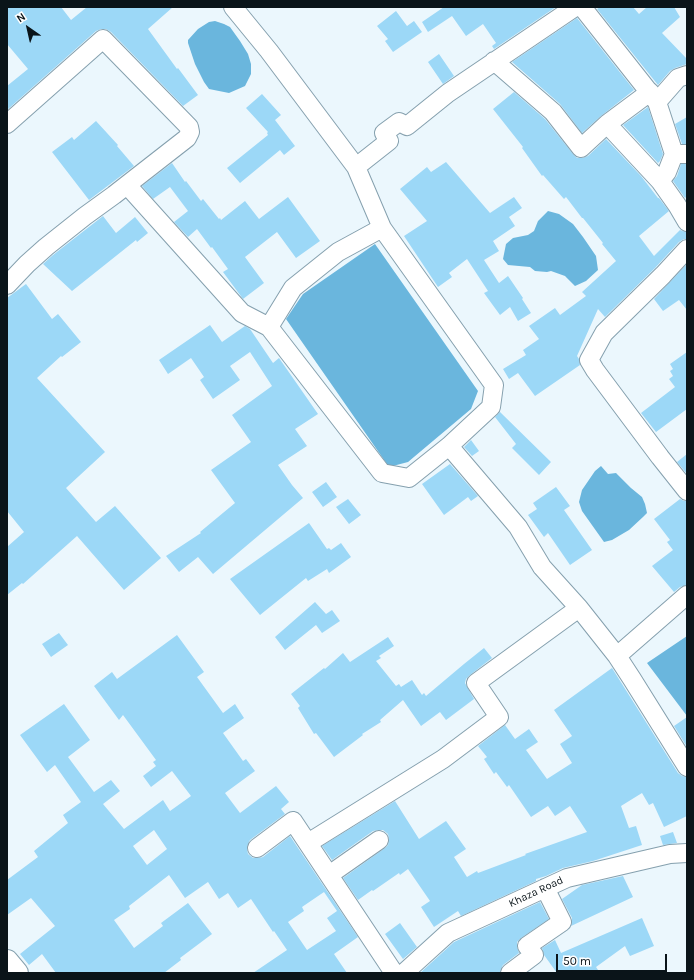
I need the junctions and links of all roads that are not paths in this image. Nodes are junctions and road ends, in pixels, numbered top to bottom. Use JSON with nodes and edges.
{"nodes":[{"id":1,"x":575,"y":7,"type":"edge"},
{"id":2,"x":582,"y":7,"type":"edge"},
{"id":3,"x":236,"y":8,"type":"edge"},
{"id":4,"x":494,"y":61,"type":"junction"},
{"id":5,"x":687,"y":75,"type":"edge"},
{"id":6,"x":653,"y":97,"type":"junction"},
{"id":7,"x":7,"y":124,"type":"edge"},
{"id":8,"x":607,"y":124,"type":"junction"},
{"id":9,"x":681,"y":154,"type":"edge"},
{"id":10,"x":356,"y":167,"type":"junction"},
{"id":11,"x":660,"y":181,"type":"junction"},
{"id":12,"x":127,"y":185,"type":"junction"},
{"id":13,"x":687,"y":222,"type":"edge"},
{"id":14,"x":382,"y":228,"type":"junction"},
{"id":15,"x":687,"y":249,"type":"edge"},
{"id":16,"x":7,"y":285,"type":"edge"},
{"id":17,"x":269,"y":327,"type":"junction"},
{"id":18,"x":449,"y":446,"type":"junction"},
{"id":19,"x":687,"y":491,"type":"edge"},
{"id":20,"x":687,"y":595,"type":"edge"},
{"id":21,"x":579,"y":608,"type":"junction"},
{"id":22,"x":617,"y":656,"type":"junction"},
{"id":23,"x":687,"y":767,"type":"edge"},
{"id":24,"x":379,"y":840,"type":"dead end"},
{"id":25,"x":308,"y":843,"type":"junction"},
{"id":26,"x":257,"y":848,"type":"dead end"},
{"id":27,"x":687,"y":853,"type":"edge"},
{"id":28,"x":328,"y":874,"type":"junction"},
{"id":29,"x":545,"y":888,"type":"junction"},
{"id":30,"x":7,"y":961,"type":"edge"},
{"id":31,"x":17,"y":973,"type":"edge"},
{"id":32,"x":394,"y":973,"type":"edge"},
{"id":33,"x":404,"y":973,"type":"edge"},
{"id":34,"x":510,"y":973,"type":"edge"}],
"edges":[{"from":1,"to":4,"type":"street"},
{"from":2,"to":6,"type":"street"},
{"from":3,"to":10,"type":"street"},
{"from":4,"to":8,"type":"street"},
{"from":4,"to":10,"type":"street"},
{"from":5,"to":6,"type":"street"},
{"from":6,"to":8,"type":"street"},
{"from":6,"to":9,"type":"street"},
{"from":7,"to":12,"type":"street"},
{"from":8,"to":11,"type":"street"},
{"from":9,"to":11,"type":"street"},
{"from":10,"to":14,"type":"street"},
{"from":11,"to":13,"type":"street"},
{"from":12,"to":16,"type":"street"},
{"from":12,"to":17,"type":"street"},
{"from":14,"to":17,"type":"street"},
{"from":14,"to":18,"type":"street"},
{"from":15,"to":19,"type":"street"},
{"from":17,"to":18,"type":"street"},
{"from":18,"to":21,"type":"street"},
{"from":20,"to":22,"type":"street"},
{"from":21,"to":22,"type":"street"},
{"from":21,"to":25,"type":"street"},
{"from":22,"to":23,"type":"street"},
{"from":24,"to":28,"type":"street"},
{"from":25,"to":26,"type":"street"},
{"from":25,"to":28,"type":"street"},
{"from":27,"to":29,"type":"street","name":"Khaza Road"},
{"from":28,"to":32,"type":"street"},
{"from":29,"to":33,"type":"street","name":"Khaza Road"},
{"from":29,"to":34,"type":"street"},
{"from":30,"to":31,"type":"main road"}]}
